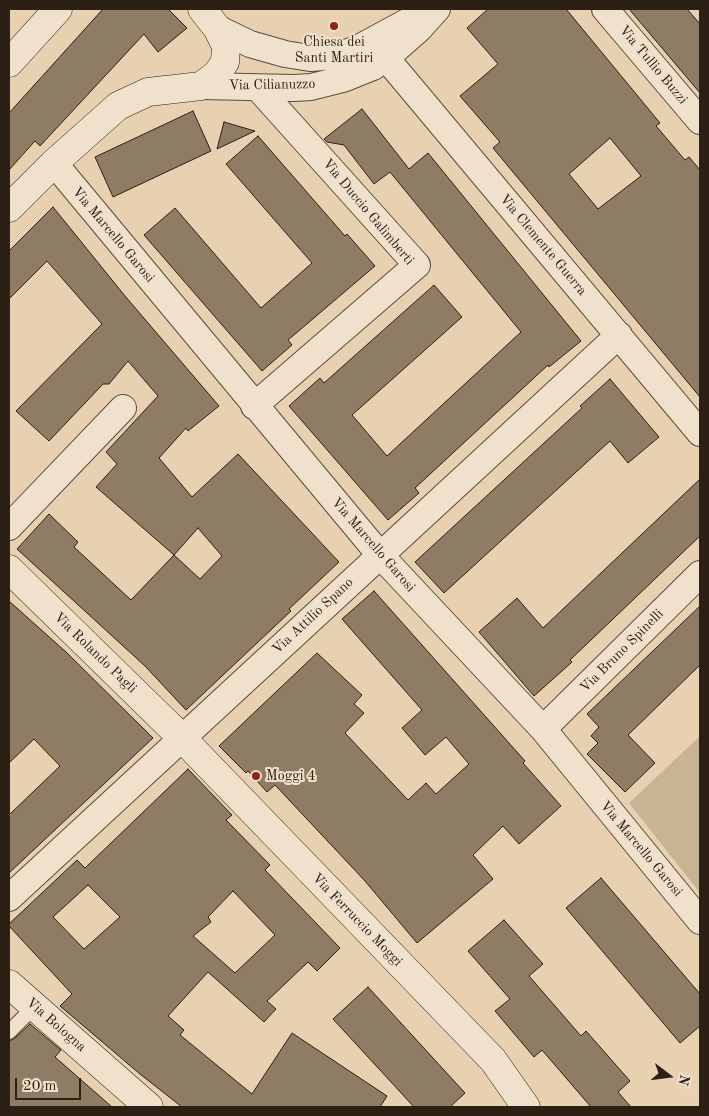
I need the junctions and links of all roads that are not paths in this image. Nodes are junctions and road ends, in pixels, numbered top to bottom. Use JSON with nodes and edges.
{"nodes":[{"id":1,"x":58,"y":9,"type":"edge"},
{"id":2,"x":430,"y":9,"type":"edge"},
{"id":3,"x":437,"y":9,"type":"edge"},
{"id":4,"x":605,"y":9,"type":"edge"},
{"id":5,"x":209,"y":18,"type":"edge"},
{"id":6,"x":386,"y":58,"type":"junction"},
{"id":7,"x":9,"y":63,"type":"edge"},
{"id":8,"x":201,"y":86,"type":"junction"},
{"id":9,"x":258,"y":88,"type":"junction"},
{"id":10,"x":700,"y":121,"type":"edge"},
{"id":11,"x":54,"y":163,"type":"junction"},
{"id":12,"x":9,"y":208,"type":"edge"},
{"id":13,"x":618,"y":335,"type":"junction"},
{"id":14,"x":254,"y":406,"type":"junction"},
{"id":15,"x":123,"y":408,"type":"dead end"},
{"id":16,"x":700,"y":433,"type":"edge"},
{"id":17,"x":9,"y":526,"type":"edge"},
{"id":18,"x":380,"y":555,"type":"junction"},
{"id":19,"x":9,"y":569,"type":"edge"},
{"id":20,"x":700,"y":574,"type":"edge"},
{"id":21,"x":543,"y":729,"type":"junction"},
{"id":22,"x":181,"y":737,"type":"junction"},
{"id":23,"x":9,"y":898,"type":"edge"},
{"id":24,"x":700,"y":921,"type":"edge"},
{"id":25,"x":9,"y":984,"type":"edge"},
{"id":26,"x":35,"y":1006,"type":"junction"},
{"id":27,"x":9,"y":1032,"type":"edge"},
{"id":28,"x":149,"y":1107,"type":"edge"},
{"id":29,"x":526,"y":1107,"type":"edge"}],
"edges":[{"from":1,"to":7,"type":"street"},
{"from":2,"to":5,"type":"street","name":"Via Cilianuzzo"},
{"from":3,"to":6,"type":"street","name":"Via Cilianuzzo"},
{"from":4,"to":10,"type":"street","name":"Via Tullio Buzzi"},
{"from":5,"to":8,"type":"street","name":"Via Cilianuzzo"},
{"from":6,"to":9,"type":"street","name":"Via Cilianuzzo"},
{"from":6,"to":13,"type":"street","name":"Via Clemente Guerra"},
{"from":8,"to":9,"type":"street","name":"Via Cilianuzzo"},
{"from":8,"to":11,"type":"street","name":"Via Cilianuzzo"},
{"from":9,"to":14,"type":"street","name":"Via Duccio Galimberti"},
{"from":11,"to":12,"type":"street","name":"Via Cilianuzzo"},
{"from":11,"to":14,"type":"street","name":"Via Marcello Garosi"},
{"from":13,"to":16,"type":"street","name":"Via Clemente Guerra"},
{"from":13,"to":18,"type":"street","name":"Via Attilio Spano"},
{"from":14,"to":18,"type":"street","name":"Via Marcello Garosi"},
{"from":15,"to":17,"type":"street"},
{"from":18,"to":21,"type":"street","name":"Via Marcello Garosi"},
{"from":18,"to":22,"type":"street","name":"Via Attilio Spano"},
{"from":19,"to":22,"type":"street","name":"Via Rolando Pagli"},
{"from":20,"to":21,"type":"street","name":"Via Bruno Spinelli"},
{"from":21,"to":24,"type":"street","name":"Via Marcello Garosi"},
{"from":22,"to":23,"type":"street","name":"Via Attilio Spano"},
{"from":22,"to":29,"type":"street","name":"Via Ferruccio Moggi"},
{"from":25,"to":26,"type":"street","name":"Via Bologna"},
{"from":26,"to":27,"type":"lane"},
{"from":26,"to":28,"type":"street","name":"Via Bologna"}]}
